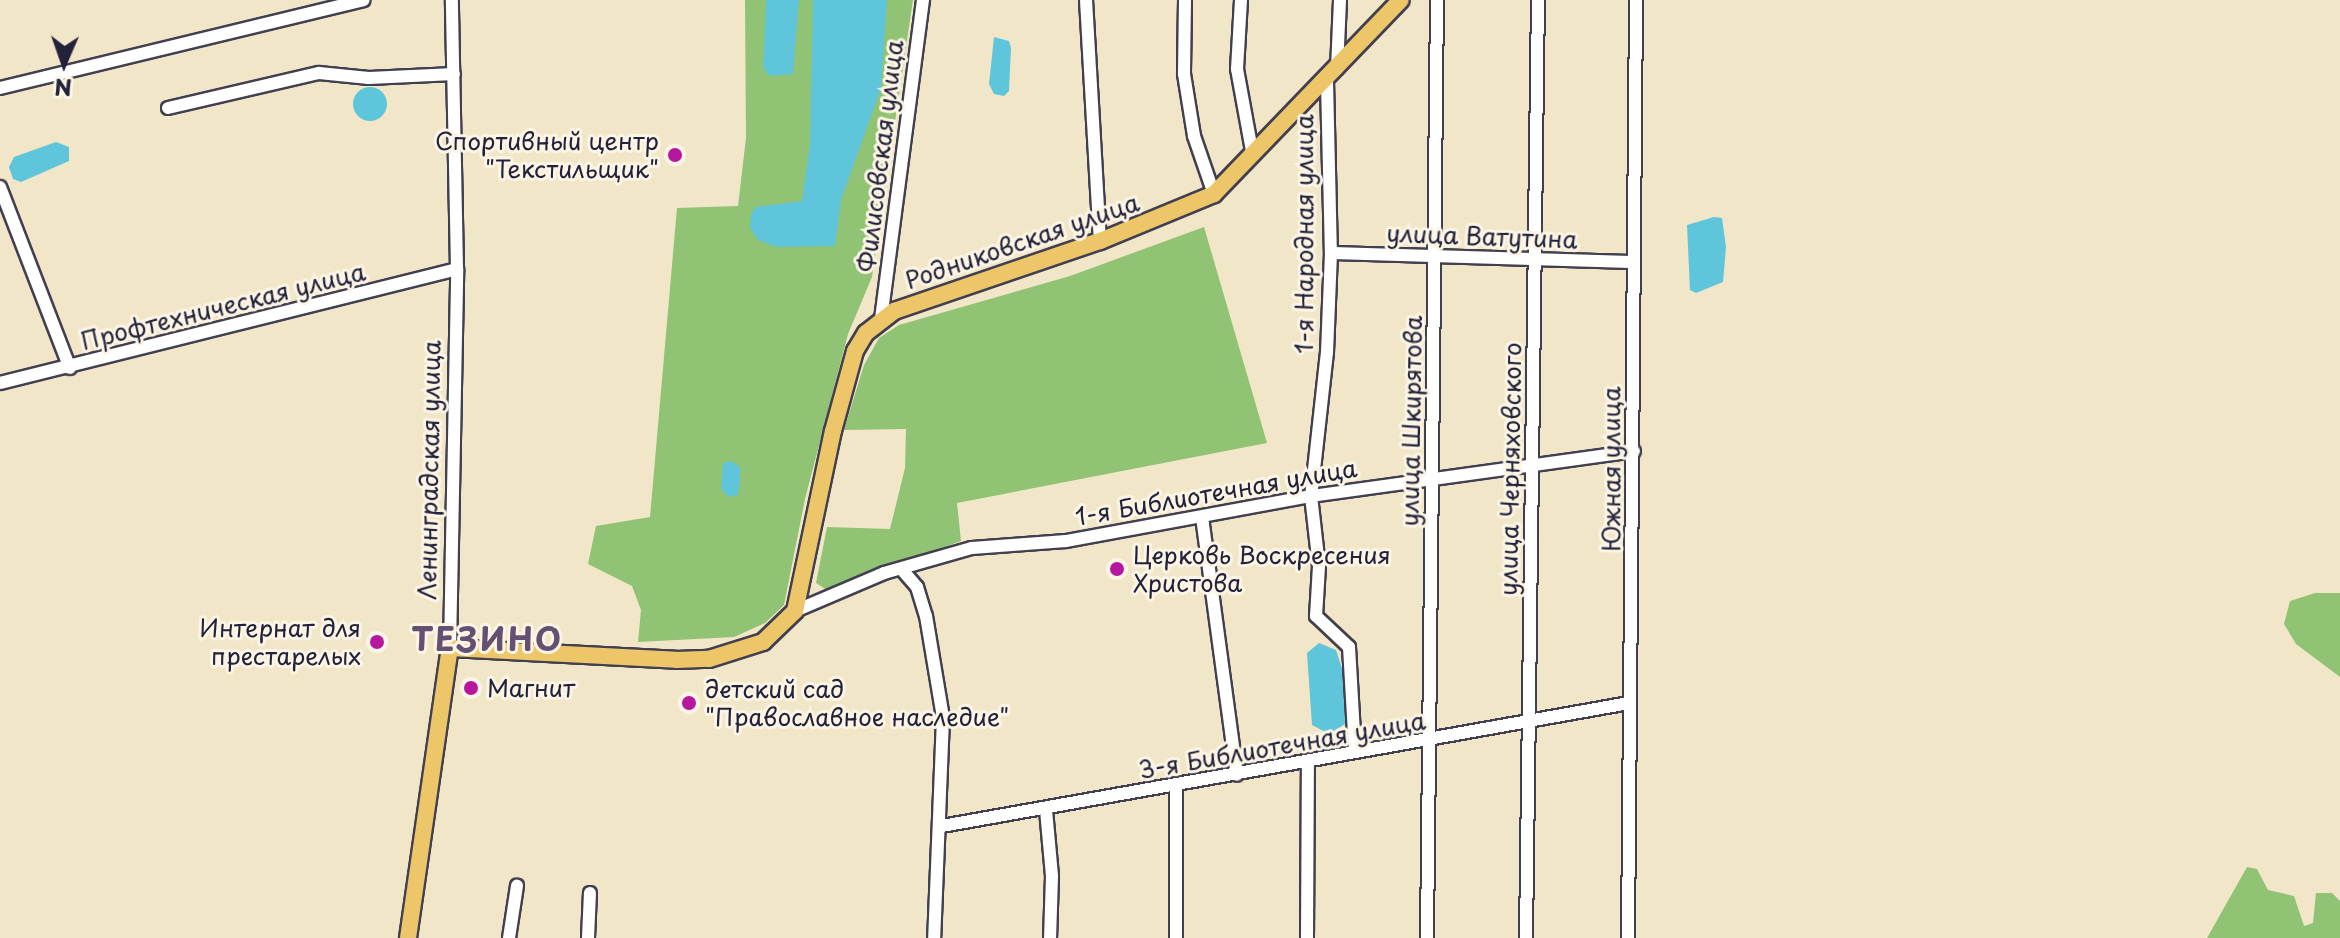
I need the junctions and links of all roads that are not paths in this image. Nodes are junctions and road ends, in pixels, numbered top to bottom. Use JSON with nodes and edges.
{"nodes":[{"id":1,"x":363,"y":0,"type":"edge"},
{"id":2,"x":452,"y":0,"type":"edge"},
{"id":3,"x":923,"y":0,"type":"edge"},
{"id":4,"x":1086,"y":0,"type":"edge"},
{"id":5,"x":1185,"y":0,"type":"edge"},
{"id":6,"x":1241,"y":0,"type":"edge"},
{"id":7,"x":1340,"y":0,"type":"edge"},
{"id":8,"x":1401,"y":0,"type":"edge"},
{"id":9,"x":1437,"y":0,"type":"edge"},
{"id":10,"x":1538,"y":0,"type":"edge"},
{"id":11,"x":1636,"y":0,"type":"edge"},
{"id":12,"x":454,"y":74,"type":"junction"},
{"id":13,"x":1332,"y":75,"type":"junction"},
{"id":14,"x":0,"y":88,"type":"edge"},
{"id":15,"x":168,"y":108,"type":"dead end"},
{"id":16,"x":1253,"y":156,"type":"junction"},
{"id":17,"x":0,"y":187,"type":"edge"},
{"id":18,"x":1214,"y":194,"type":"junction"},
{"id":19,"x":1100,"y":241,"type":"junction"},
{"id":20,"x":1331,"y":253,"type":"junction"},
{"id":21,"x":1435,"y":257,"type":"junction"},
{"id":22,"x":1534,"y":260,"type":"junction"},
{"id":23,"x":1633,"y":262,"type":"junction"},
{"id":24,"x":457,"y":269,"type":"junction"},
{"id":25,"x":881,"y":319,"type":"junction"},
{"id":26,"x":70,"y":368,"type":"junction"},
{"id":27,"x":0,"y":383,"type":"edge"},
{"id":28,"x":1634,"y":451,"type":"junction"},
{"id":29,"x":1532,"y":465,"type":"junction"},
{"id":30,"x":1432,"y":478,"type":"junction"},
{"id":31,"x":1311,"y":496,"type":"junction"},
{"id":32,"x":1202,"y":517,"type":"junction"},
{"id":33,"x":904,"y":572,"type":"junction"},
{"id":34,"x":795,"y":611,"type":"junction"},
{"id":35,"x":450,"y":648,"type":"junction"},
{"id":36,"x":1629,"y":703,"type":"junction"},
{"id":37,"x":1528,"y":720,"type":"junction"},
{"id":38,"x":1430,"y":740,"type":"junction"},
{"id":39,"x":1355,"y":752,"type":"junction"},
{"id":40,"x":1308,"y":762,"type":"junction"},
{"id":41,"x":1237,"y":775,"type":"junction"},
{"id":42,"x":1176,"y":787,"type":"junction"},
{"id":43,"x":1046,"y":810,"type":"junction"},
{"id":44,"x":942,"y":826,"type":"junction"},
{"id":45,"x":517,"y":886,"type":"dead end"},
{"id":46,"x":590,"y":893,"type":"dead end"},
{"id":47,"x":408,"y":938,"type":"edge"},
{"id":48,"x":509,"y":938,"type":"edge"},
{"id":49,"x":588,"y":938,"type":"edge"},
{"id":50,"x":934,"y":938,"type":"edge"},
{"id":51,"x":1050,"y":938,"type":"edge"},
{"id":52,"x":1176,"y":938,"type":"edge"},
{"id":53,"x":1307,"y":938,"type":"edge"},
{"id":54,"x":1427,"y":938,"type":"edge"},
{"id":55,"x":1526,"y":938,"type":"edge"},
{"id":56,"x":1628,"y":938,"type":"edge"}],
"edges":[{"from":1,"to":14,"type":"street"},
{"from":2,"to":12,"type":"street","name":"Ленинградская улица"},
{"from":3,"to":25,"type":"street","name":"Филисовская улица"},
{"from":4,"to":19,"type":"street"},
{"from":5,"to":18,"type":"street"},
{"from":6,"to":16,"type":"street"},
{"from":7,"to":13,"type":"street","name":"1-я Народная улица"},
{"from":8,"to":13,"type":"main road","name":"Родниковская улица"},
{"from":9,"to":21,"type":"street","name":"улица Шкирятова"},
{"from":10,"to":22,"type":"street","name":"улица Черняховского"},
{"from":11,"to":23,"type":"street","name":"Южная улица"},
{"from":12,"to":15,"type":"street"},
{"from":12,"to":24,"type":"street","name":"Ленинградская улица"},
{"from":13,"to":16,"type":"main road","name":"Родниковская улица"},
{"from":13,"to":20,"type":"street","name":"1-я Народная улица"},
{"from":16,"to":18,"type":"main road","name":"Родниковская улица"},
{"from":17,"to":26,"type":"street"},
{"from":18,"to":19,"type":"main road","name":"Родниковская улица"},
{"from":19,"to":25,"type":"main road","name":"Родниковская улица"},
{"from":20,"to":21,"type":"street","name":"улица Ватутина"},
{"from":20,"to":31,"type":"street","name":"1-я Народная улица"},
{"from":21,"to":22,"type":"street","name":"улица Ватутина"},
{"from":21,"to":30,"type":"street","name":"улица Шкирятова"},
{"from":22,"to":23,"type":"street","name":"улица Ватутина"},
{"from":22,"to":29,"type":"street","name":"улица Черняховского"},
{"from":23,"to":28,"type":"street","name":"Южная улица"},
{"from":24,"to":26,"type":"street","name":"Профтехническая улица"},
{"from":24,"to":35,"type":"street","name":"Ленинградская улица"},
{"from":25,"to":34,"type":"main road"},
{"from":26,"to":27,"type":"street","name":"Профтехническая улица"},
{"from":28,"to":29,"type":"street","name":"1-я Библиотечная улица"},
{"from":28,"to":36,"type":"street","name":"Южная улица"},
{"from":29,"to":30,"type":"street","name":"1-я Библиотечная улица"},
{"from":29,"to":37,"type":"street","name":"улица Черняховского"},
{"from":30,"to":31,"type":"street","name":"1-я Библиотечная улица"},
{"from":30,"to":38,"type":"street","name":"улица Шкирятова"},
{"from":31,"to":32,"type":"street","name":"1-я Библиотечная улица"},
{"from":31,"to":39,"type":"street","name":"1-я Народная улица"},
{"from":32,"to":33,"type":"street","name":"1-я Библиотечная улица"},
{"from":32,"to":41,"type":"street"},
{"from":33,"to":34,"type":"street","name":"1-я Библиотечная улица"},
{"from":33,"to":44,"type":"street"},
{"from":34,"to":35,"type":"main road"},
{"from":35,"to":47,"type":"main road","name":"Ленинградская улица"},
{"from":36,"to":37,"type":"street","name":"3-я Библиотечная улица"},
{"from":36,"to":56,"type":"street","name":"Южная улица"},
{"from":37,"to":38,"type":"street","name":"3-я Библиотечная улица"},
{"from":37,"to":55,"type":"street","name":"улица Черняховского"},
{"from":38,"to":39,"type":"street","name":"3-я Библиотечная улица"},
{"from":38,"to":54,"type":"street","name":"улица Шкирятова"},
{"from":39,"to":40,"type":"street","name":"3-я Библиотечная улица"},
{"from":40,"to":41,"type":"street","name":"3-я Библиотечная улица"},
{"from":40,"to":53,"type":"street"},
{"from":41,"to":42,"type":"street","name":"3-я Библиотечная улица"},
{"from":42,"to":43,"type":"street","name":"3-я Библиотечная улица"},
{"from":42,"to":52,"type":"street"},
{"from":43,"to":44,"type":"street","name":"3-я Библиотечная улица"},
{"from":43,"to":51,"type":"street"},
{"from":44,"to":50,"type":"street"},
{"from":45,"to":48,"type":"street"},
{"from":46,"to":49,"type":"street"}]}
